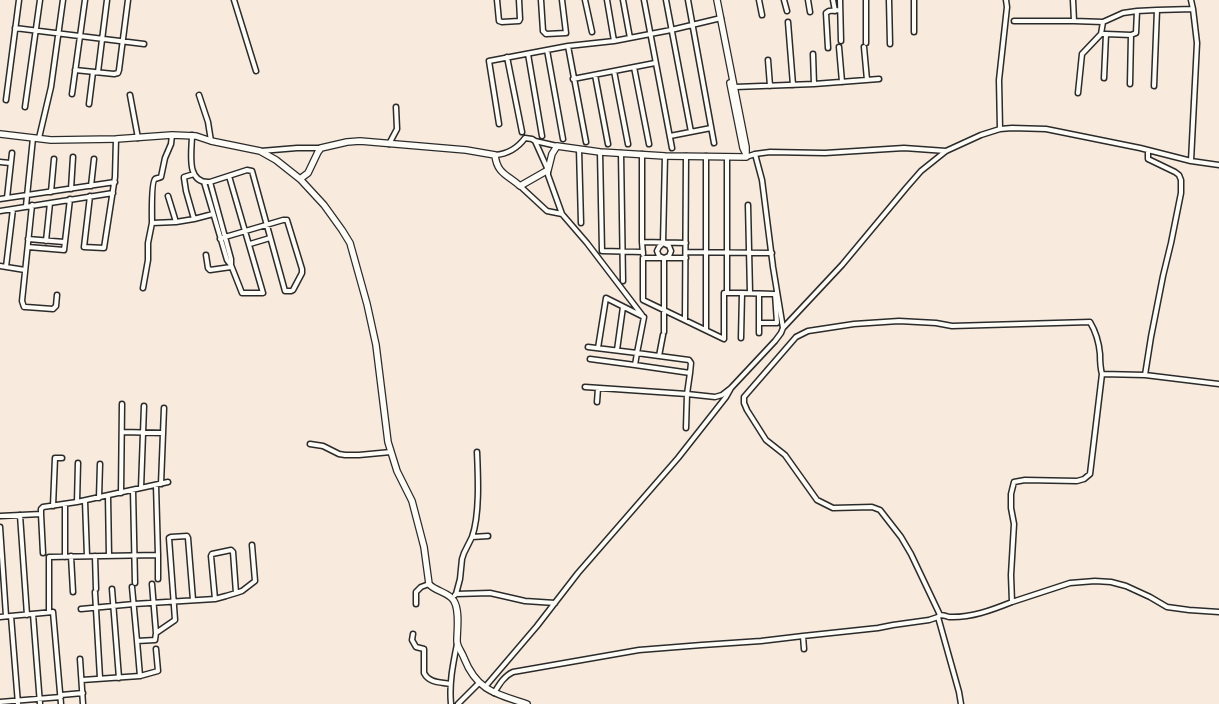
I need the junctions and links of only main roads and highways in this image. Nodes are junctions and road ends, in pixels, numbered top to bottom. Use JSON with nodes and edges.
{"nodes":[{"id":1,"x":715,"y":0,"type":"edge"},
{"id":2,"x":719,"y":18,"type":"junction"},
{"id":3,"x":0,"y":134,"type":"edge"},
{"id":4,"x":745,"y":155,"type":"junction"},
{"id":5,"x":300,"y":179,"type":"junction"},
{"id":6,"x":527,"y":704,"type":"edge"}],
"edges":[{"from":1,"to":2,"type":"main road"},
{"from":2,"to":4,"type":"main road"},
{"from":2,"to":4,"type":"main road"},
{"from":3,"to":5,"type":"main road"},
{"from":4,"to":5,"type":"main road"},
{"from":5,"to":6,"type":"main road"}]}
